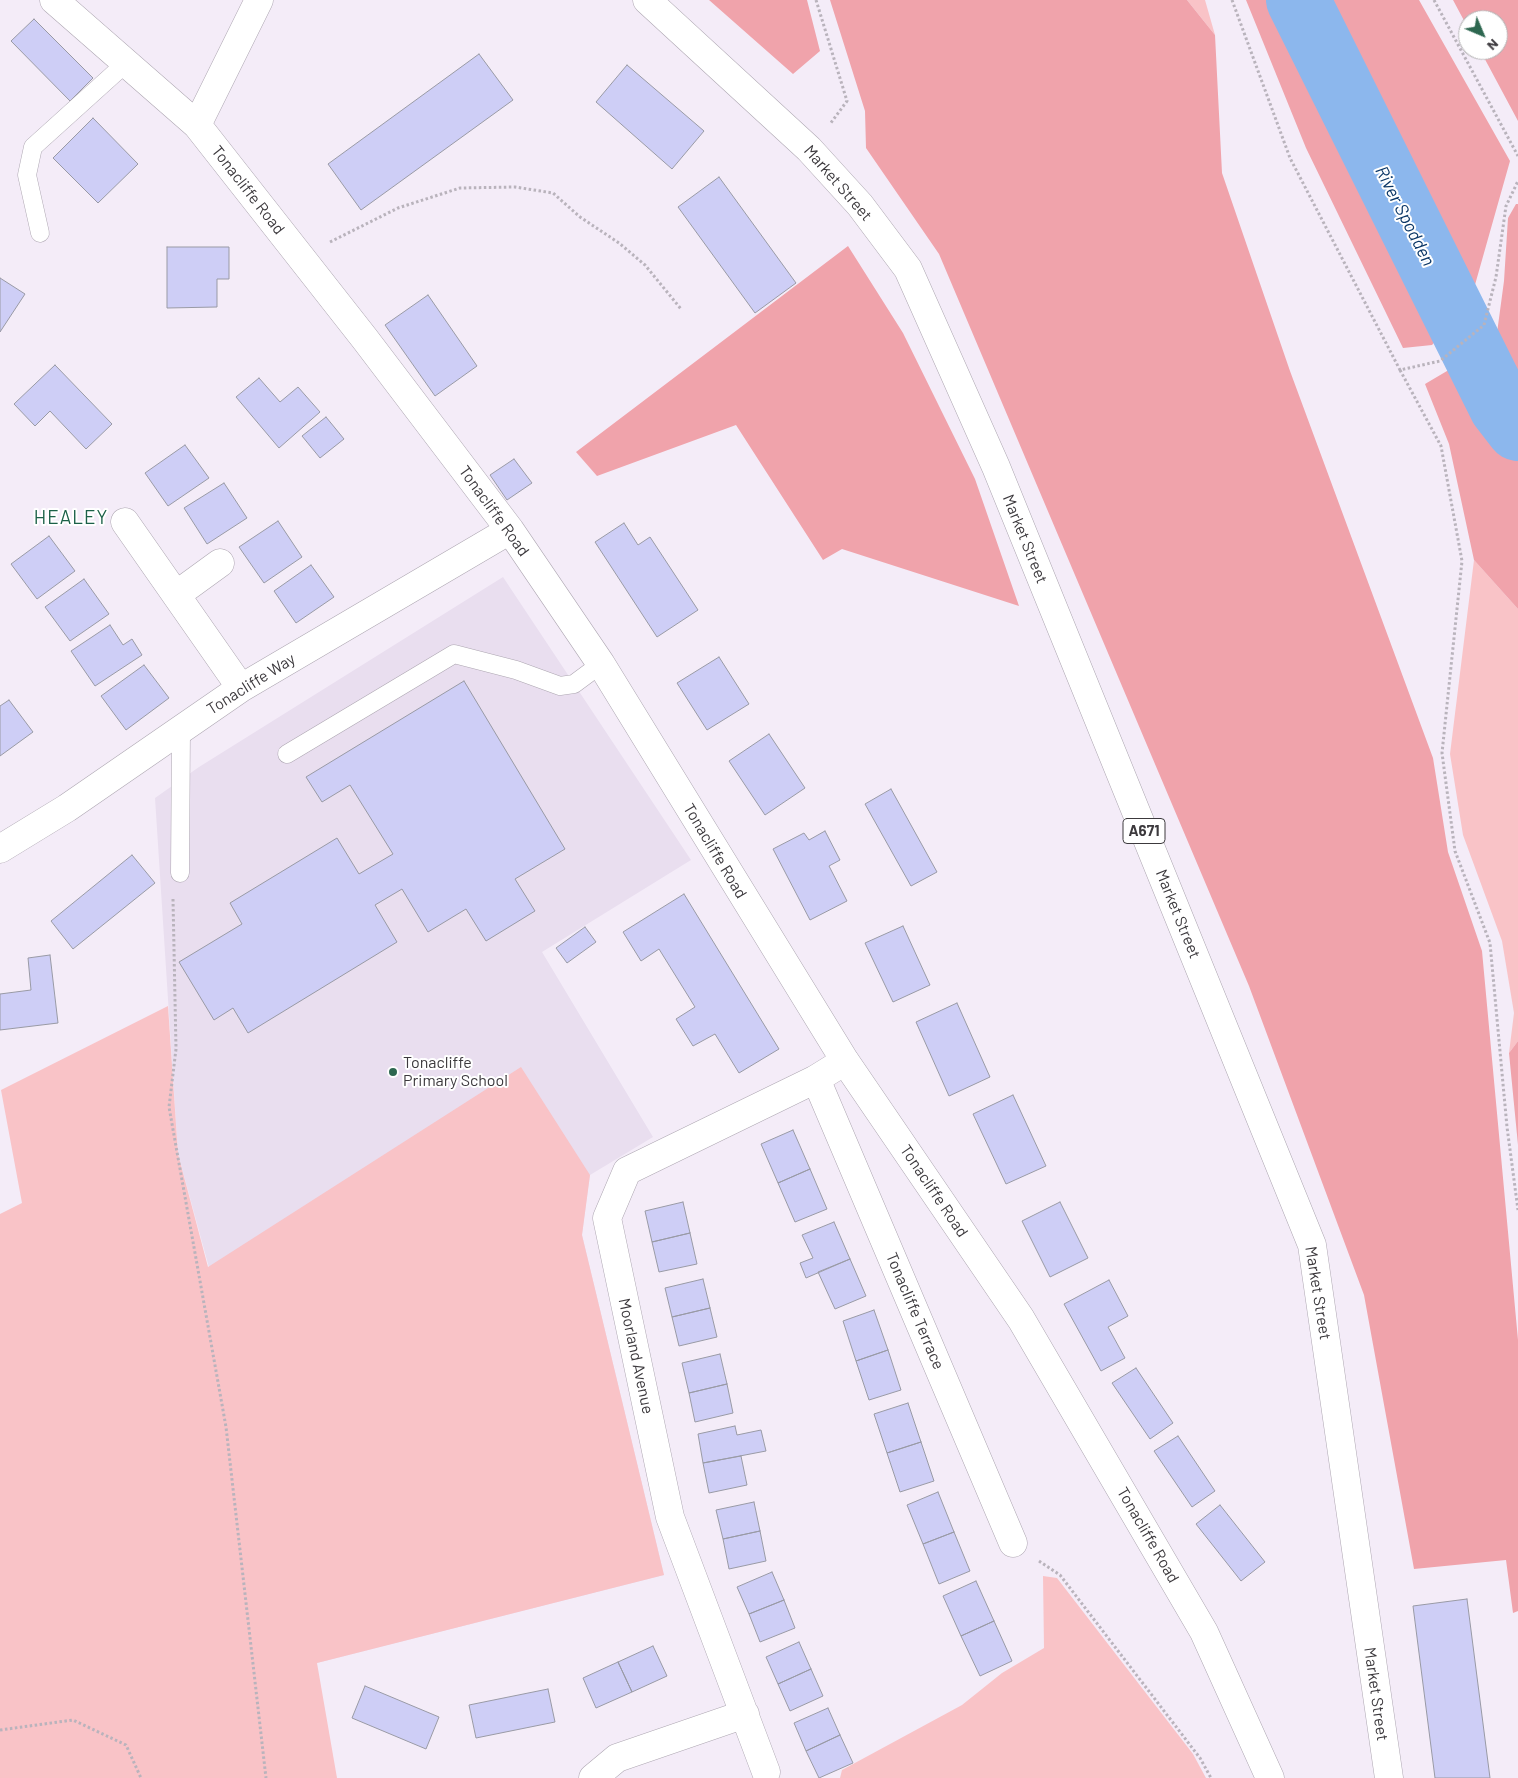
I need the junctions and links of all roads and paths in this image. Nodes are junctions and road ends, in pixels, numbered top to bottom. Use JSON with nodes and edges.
{"nodes":[{"id":1,"x":54,"y":0,"type":"edge"},
{"id":2,"x":259,"y":0,"type":"edge"},
{"id":3,"x":647,"y":0,"type":"edge"},
{"id":4,"x":816,"y":0,"type":"edge"},
{"id":5,"x":1232,"y":0,"type":"edge"},
{"id":6,"x":1434,"y":0,"type":"edge"},
{"id":7,"x":126,"y":63,"type":"junction"},
{"id":8,"x":847,"y":101,"type":"dead end"},
{"id":9,"x":198,"y":125,"type":"junction"},
{"id":10,"x":1518,"y":156,"type":"edge"},
{"id":11,"x":1518,"y":181,"type":"edge"},
{"id":12,"x":40,"y":233,"type":"dead end"},
{"id":13,"x":301,"y":257,"type":"junction"},
{"id":14,"x":681,"y":310,"type":"dead end"},
{"id":15,"x":1400,"y":370,"type":"junction"},
{"id":16,"x":125,"y":522,"type":"dead end"},
{"id":17,"x":510,"y":530,"type":"junction"},
{"id":18,"x":220,"y":564,"type":"dead end"},
{"id":19,"x":176,"y":595,"type":"junction"},
{"id":20,"x":601,"y":664,"type":"junction"},
{"id":21,"x":241,"y":688,"type":"junction"},
{"id":22,"x":181,"y":729,"type":"junction"},
{"id":23,"x":288,"y":754,"type":"dead end"},
{"id":24,"x":0,"y":849,"type":"edge"},
{"id":25,"x":180,"y":873,"type":"joint"},
{"id":26,"x":845,"y":1061,"type":"junction"},
{"id":27,"x":816,"y":1079,"type":"junction"},
{"id":28,"x":1518,"y":1210,"type":"edge"},
{"id":29,"x":1014,"y":1543,"type":"joint"},
{"id":30,"x":745,"y":1714,"type":"junction"},
{"id":31,"x":0,"y":1730,"type":"edge"},
{"id":32,"x":766,"y":1772,"type":"dead end"},
{"id":33,"x":141,"y":1778,"type":"edge"},
{"id":34,"x":266,"y":1778,"type":"edge"},
{"id":35,"x":593,"y":1778,"type":"edge"},
{"id":36,"x":1211,"y":1778,"type":"edge"},
{"id":37,"x":1270,"y":1778,"type":"edge"},
{"id":38,"x":1389,"y":1778,"type":"edge"}],
"edges":[{"from":1,"to":7,"type":"street","name":"Tonacliffe Road"},
{"from":2,"to":9,"type":"street"},
{"from":3,"to":38,"type":"street","name":"Market Street","number":"A671"},
{"from":4,"to":8,"type":"path"},
{"from":5,"to":15,"type":"path"},
{"from":6,"to":10,"type":"path"},
{"from":7,"to":9,"type":"street","name":"Tonacliffe Road"},
{"from":7,"to":12,"type":"lane"},
{"from":9,"to":13,"type":"street","name":"Tonacliffe Road"},
{"from":11,"to":15,"type":"path"},
{"from":13,"to":14,"type":"path"},
{"from":13,"to":17,"type":"street","name":"Tonacliffe Road"},
{"from":15,"to":28,"type":"path"},
{"from":16,"to":19,"type":"street"},
{"from":17,"to":20,"type":"street","name":"Tonacliffe Road"},
{"from":17,"to":21,"type":"street","name":"Tonacliffe Way"},
{"from":18,"to":19,"type":"street"},
{"from":19,"to":21,"type":"street"},
{"from":20,"to":23,"type":"lane"},
{"from":20,"to":26,"type":"street","name":"Tonacliffe Road"},
{"from":21,"to":22,"type":"street","name":"Tonacliffe Way"},
{"from":22,"to":24,"type":"street","name":"Tonacliffe Way"},
{"from":22,"to":25,"type":"lane"},
{"from":25,"to":34,"type":"path"},
{"from":26,"to":27,"type":"street","name":"Moorland Avenue"},
{"from":26,"to":37,"type":"street","name":"Tonacliffe Road"},
{"from":27,"to":29,"type":"street","name":"Tonacliffe Terrace"},
{"from":27,"to":30,"type":"street","name":"Moorland Avenue"},
{"from":29,"to":36,"type":"path"},
{"from":30,"to":32,"type":"street","name":"Moorland Avenue"},
{"from":30,"to":35,"type":"street"},
{"from":31,"to":33,"type":"path"}]}
